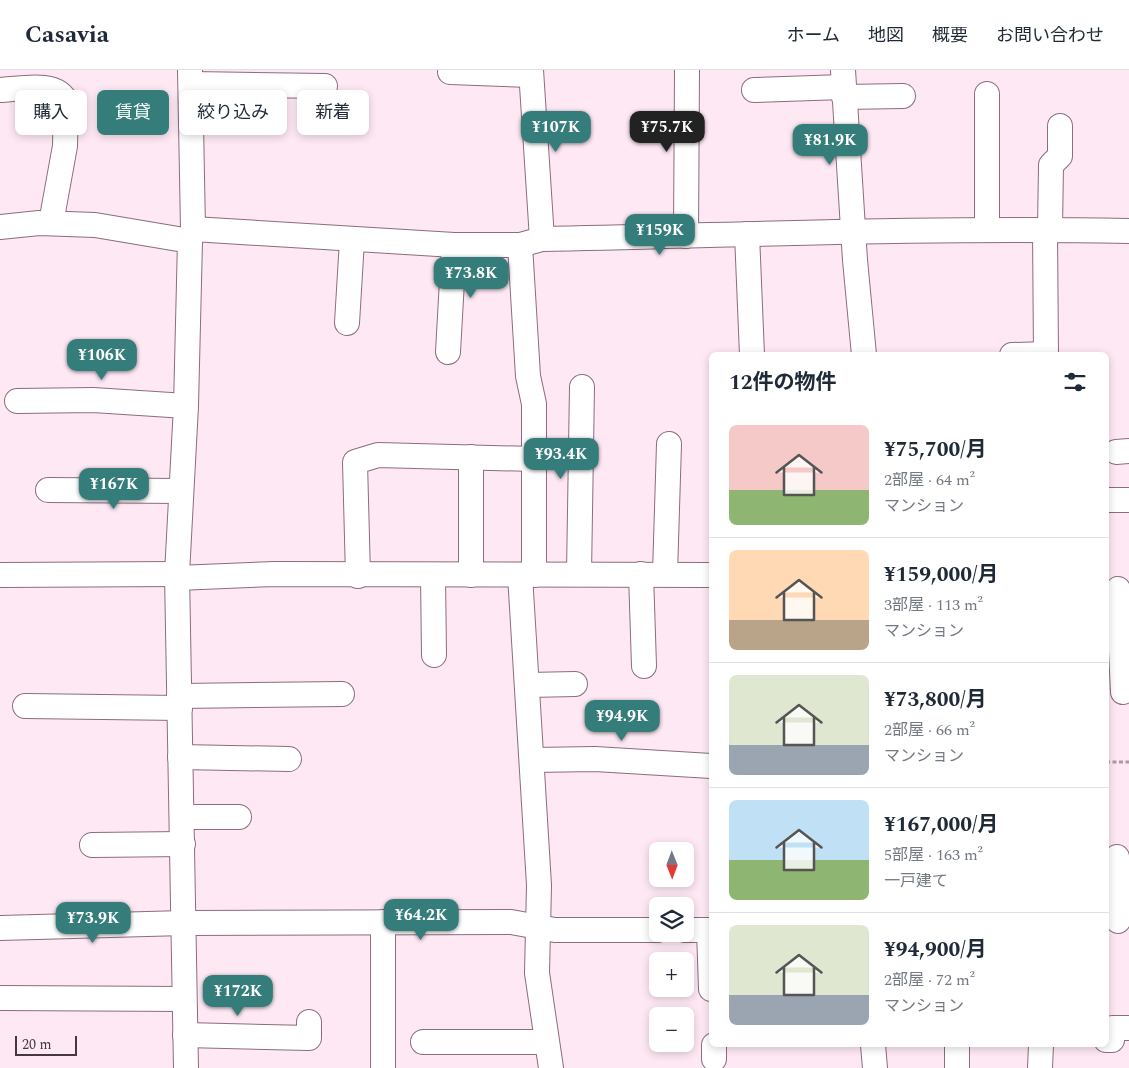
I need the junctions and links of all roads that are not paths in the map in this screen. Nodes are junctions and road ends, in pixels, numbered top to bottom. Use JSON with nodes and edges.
{"nodes":[{"id":1,"x":687,"y":70,"type":"edge"},
{"id":2,"x":450,"y":72,"type":"dead end"},
{"id":3,"x":531,"y":72,"type":"edge"},
{"id":4,"x":190,"y":77,"type":"edge"},
{"id":5,"x":314,"y":81,"type":"edge"},
{"id":6,"x":843,"y":85,"type":"edge"},
{"id":7,"x":0,"y":90,"type":"edge"},
{"id":8,"x":754,"y":90,"type":"dead end"},
{"id":9,"x":987,"y":94,"type":"dead end"},
{"id":10,"x":903,"y":96,"type":"dead end"},
{"id":11,"x":1060,"y":126,"type":"dead end"},
{"id":12,"x":51,"y":223,"type":"junction"},
{"id":13,"x":0,"y":227,"type":"edge"},
{"id":14,"x":987,"y":229,"type":"junction"},
{"id":15,"x":1048,"y":229,"type":"junction"},
{"id":16,"x":854,"y":231,"type":"junction"},
{"id":17,"x":1129,"y":231,"type":"edge"},
{"id":18,"x":747,"y":234,"type":"junction"},
{"id":19,"x":192,"y":235,"type":"junction"},
{"id":20,"x":686,"y":236,"type":"junction"},
{"id":21,"x":352,"y":240,"type":"junction"},
{"id":22,"x":531,"y":242,"type":"junction"},
{"id":23,"x":454,"y":245,"type":"junction"},
{"id":24,"x":346,"y":323,"type":"dead end"},
{"id":25,"x":448,"y":352,"type":"dead end"},
{"id":26,"x":752,"y":352,"type":"edge"},
{"id":27,"x":864,"y":352,"type":"edge"},
{"id":28,"x":1046,"y":352,"type":"edge"},
{"id":29,"x":582,"y":387,"type":"dead end"},
{"id":30,"x":17,"y":401,"type":"dead end"},
{"id":31,"x":186,"y":406,"type":"junction"},
{"id":32,"x":670,"y":444,"type":"dead end"},
{"id":33,"x":471,"y":457,"type":"junction"},
{"id":34,"x":534,"y":459,"type":"junction"},
{"id":35,"x":48,"y":490,"type":"dead end"},
{"id":36,"x":181,"y":491,"type":"junction"},
{"id":37,"x":579,"y":574,"type":"junction"},
{"id":38,"x":642,"y":574,"type":"junction"},
{"id":39,"x":665,"y":574,"type":"junction"},
{"id":40,"x":709,"y":574,"type":"edge"},
{"id":41,"x":0,"y":575,"type":"edge"},
{"id":42,"x":471,"y":575,"type":"junction"},
{"id":43,"x":527,"y":575,"type":"junction"},
{"id":44,"x":177,"y":576,"type":"junction"},
{"id":45,"x":358,"y":576,"type":"junction"},
{"id":46,"x":433,"y":576,"type":"junction"},
{"id":47,"x":1118,"y":589,"type":"edge"},
{"id":48,"x":434,"y":655,"type":"dead end"},
{"id":49,"x":644,"y":666,"type":"dead end"},
{"id":50,"x":576,"y":684,"type":"dead end"},
{"id":51,"x":528,"y":685,"type":"junction"},
{"id":52,"x":1120,"y":692,"type":"edge"},
{"id":53,"x":342,"y":694,"type":"dead end"},
{"id":54,"x":179,"y":702,"type":"junction"},
{"id":55,"x":37,"y":713,"type":"dead end"},
{"id":56,"x":180,"y":757,"type":"junction"},
{"id":57,"x":289,"y":758,"type":"dead end"},
{"id":58,"x":533,"y":760,"type":"junction"},
{"id":59,"x":709,"y":766,"type":"edge"},
{"id":60,"x":182,"y":817,"type":"junction"},
{"id":61,"x":239,"y":817,"type":"dead end"},
{"id":62,"x":182,"y":844,"type":"junction"},
{"id":63,"x":92,"y":846,"type":"dead end"},
{"id":64,"x":1117,"y":857,"type":"dead end"},
{"id":65,"x":1118,"y":921,"type":"edge"},
{"id":66,"x":383,"y":922,"type":"junction"},
{"id":67,"x":184,"y":923,"type":"junction"},
{"id":68,"x":537,"y":925,"type":"junction"},
{"id":69,"x":0,"y":928,"type":"edge"},
{"id":70,"x":649,"y":930,"type":"edge"},
{"id":71,"x":694,"y":930,"type":"edge"},
{"id":72,"x":709,"y":930,"type":"edge"},
{"id":73,"x":0,"y":998,"type":"edge"},
{"id":74,"x":184,"y":999,"type":"junction"},
{"id":75,"x":309,"y":1022,"type":"dead end"},
{"id":76,"x":1129,"y":1028,"type":"edge"},
{"id":77,"x":185,"y":1035,"type":"junction"},
{"id":78,"x":1109,"y":1040,"type":"edge"},
{"id":79,"x":423,"y":1042,"type":"dead end"},
{"id":80,"x":546,"y":1042,"type":"junction"},
{"id":81,"x":874,"y":1047,"type":"edge"},
{"id":82,"x":957,"y":1047,"type":"edge"},
{"id":83,"x":1041,"y":1047,"type":"edge"},
{"id":84,"x":186,"y":1068,"type":"edge"},
{"id":85,"x":383,"y":1068,"type":"edge"},
{"id":86,"x":550,"y":1068,"type":"edge"},
{"id":87,"x":875,"y":1068,"type":"edge"},
{"id":88,"x":957,"y":1068,"type":"edge"},
{"id":89,"x":1040,"y":1068,"type":"edge"}],
"edges":[{"from":1,"to":20,"type":"street"},
{"from":2,"to":3,"type":"street"},
{"from":3,"to":22,"type":"street"},
{"from":4,"to":5,"type":"street"},
{"from":4,"to":19,"type":"street"},
{"from":6,"to":8,"type":"street"},
{"from":6,"to":10,"type":"street"},
{"from":6,"to":16,"type":"street"},
{"from":7,"to":12,"type":"street"},
{"from":9,"to":14,"type":"street"},
{"from":11,"to":15,"type":"street"},
{"from":12,"to":13,"type":"street"},
{"from":12,"to":19,"type":"street"},
{"from":14,"to":15,"type":"street"},
{"from":14,"to":16,"type":"street"},
{"from":15,"to":17,"type":"street"},
{"from":15,"to":28,"type":"street"},
{"from":16,"to":18,"type":"street"},
{"from":16,"to":27,"type":"street"},
{"from":18,"to":20,"type":"street"},
{"from":18,"to":26,"type":"street"},
{"from":19,"to":21,"type":"street"},
{"from":19,"to":31,"type":"street"},
{"from":20,"to":22,"type":"street"},
{"from":21,"to":23,"type":"street"},
{"from":21,"to":24,"type":"street"},
{"from":22,"to":23,"type":"street"},
{"from":22,"to":34,"type":"street"},
{"from":23,"to":25,"type":"street"},
{"from":29,"to":37,"type":"street"},
{"from":30,"to":31,"type":"street"},
{"from":31,"to":36,"type":"street"},
{"from":32,"to":39,"type":"street"},
{"from":33,"to":34,"type":"street"},
{"from":33,"to":42,"type":"street"},
{"from":33,"to":45,"type":"street"},
{"from":34,"to":43,"type":"street"},
{"from":35,"to":36,"type":"street"},
{"from":36,"to":44,"type":"street"},
{"from":37,"to":38,"type":"street"},
{"from":37,"to":43,"type":"street"},
{"from":38,"to":39,"type":"street"},
{"from":38,"to":49,"type":"street"},
{"from":39,"to":40,"type":"street"},
{"from":41,"to":44,"type":"street"},
{"from":42,"to":43,"type":"street"},
{"from":42,"to":46,"type":"street"},
{"from":43,"to":51,"type":"street"},
{"from":44,"to":45,"type":"street"},
{"from":44,"to":54,"type":"street"},
{"from":45,"to":46,"type":"street"},
{"from":46,"to":48,"type":"street"},
{"from":47,"to":52,"type":"street"},
{"from":50,"to":51,"type":"street"},
{"from":51,"to":58,"type":"street"},
{"from":53,"to":54,"type":"street"},
{"from":54,"to":55,"type":"street"},
{"from":54,"to":56,"type":"street"},
{"from":56,"to":57,"type":"street"},
{"from":56,"to":60,"type":"street"},
{"from":58,"to":59,"type":"street"},
{"from":58,"to":68,"type":"street"},
{"from":60,"to":61,"type":"street"},
{"from":60,"to":62,"type":"street"},
{"from":62,"to":63,"type":"street"},
{"from":62,"to":67,"type":"street"},
{"from":64,"to":65,"type":"street"},
{"from":66,"to":67,"type":"street"},
{"from":66,"to":68,"type":"street"},
{"from":66,"to":85,"type":"street"},
{"from":67,"to":69,"type":"street"},
{"from":67,"to":74,"type":"street"},
{"from":68,"to":70,"type":"street"},
{"from":68,"to":80,"type":"street"},
{"from":71,"to":72,"type":"street"},
{"from":73,"to":74,"type":"street"},
{"from":74,"to":77,"type":"street"},
{"from":75,"to":77,"type":"street"},
{"from":76,"to":78,"type":"street"},
{"from":77,"to":84,"type":"street"},
{"from":79,"to":80,"type":"street"},
{"from":80,"to":86,"type":"street"},
{"from":81,"to":87,"type":"street"},
{"from":82,"to":88,"type":"street"},
{"from":83,"to":89,"type":"street"}]}
